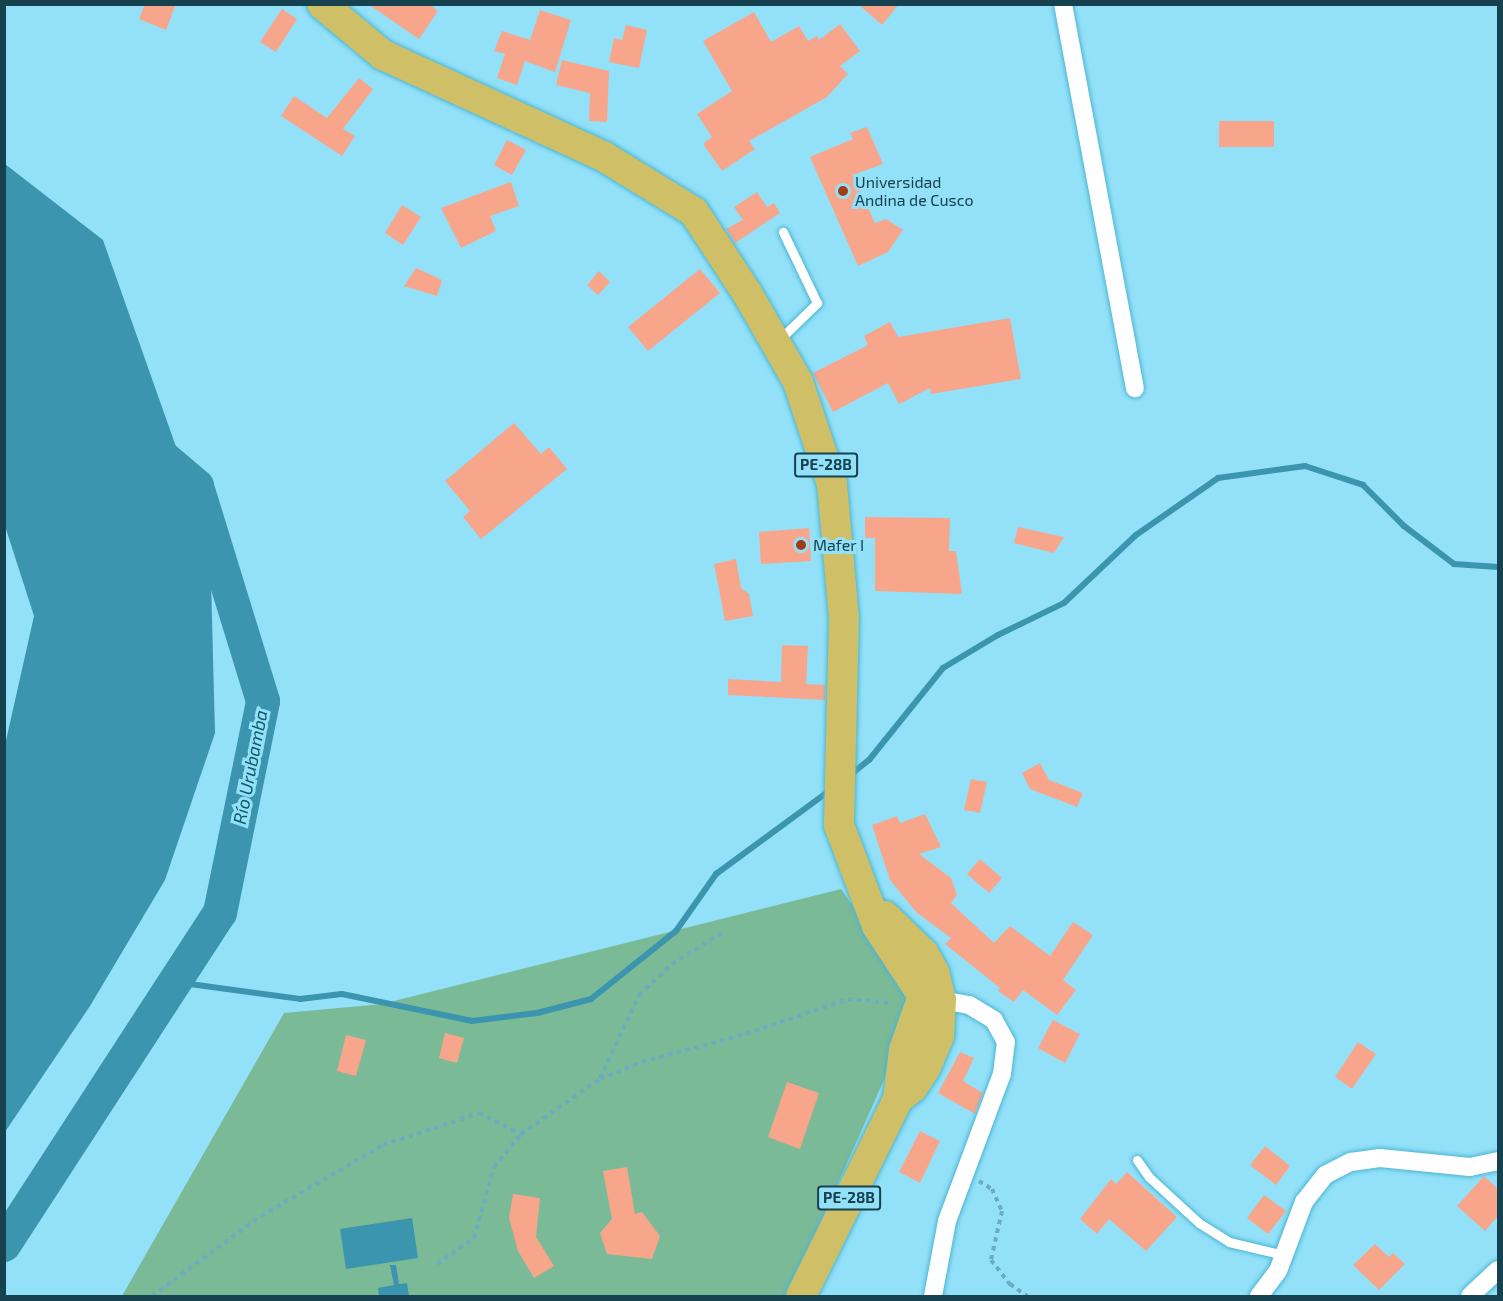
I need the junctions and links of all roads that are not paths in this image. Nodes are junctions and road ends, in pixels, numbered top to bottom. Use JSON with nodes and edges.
{"nodes":[{"id":1,"x":322,"y":4,"type":"edge"},
{"id":2,"x":1063,"y":4,"type":"edge"},
{"id":3,"x":783,"y":232,"type":"dead end"},
{"id":4,"x":776,"y":343,"type":"junction"},
{"id":5,"x":1134,"y":387,"type":"dead end"},
{"id":6,"x":926,"y":1000,"type":"junction"},
{"id":7,"x":1137,"y":1160,"type":"dead end"},
{"id":8,"x":1498,"y":1161,"type":"edge"},
{"id":9,"x":1284,"y":1255,"type":"junction"},
{"id":10,"x":1498,"y":1270,"type":"edge"},
{"id":11,"x":801,"y":1296,"type":"edge"},
{"id":12,"x":933,"y":1296,"type":"edge"},
{"id":13,"x":1259,"y":1296,"type":"edge"},
{"id":14,"x":1470,"y":1296,"type":"edge"}],
"edges":[{"from":1,"to":4,"type":"highway","number":"PE-28B"},
{"from":2,"to":5,"type":"street"},
{"from":3,"to":4,"type":"lane"},
{"from":4,"to":6,"type":"highway","number":"PE-28B"},
{"from":6,"to":11,"type":"highway","number":"PE-28B"},
{"from":6,"to":12,"type":"street"},
{"from":7,"to":9,"type":"lane"},
{"from":8,"to":9,"type":"street"},
{"from":9,"to":13,"type":"street"},
{"from":10,"to":14,"type":"street"}]}
